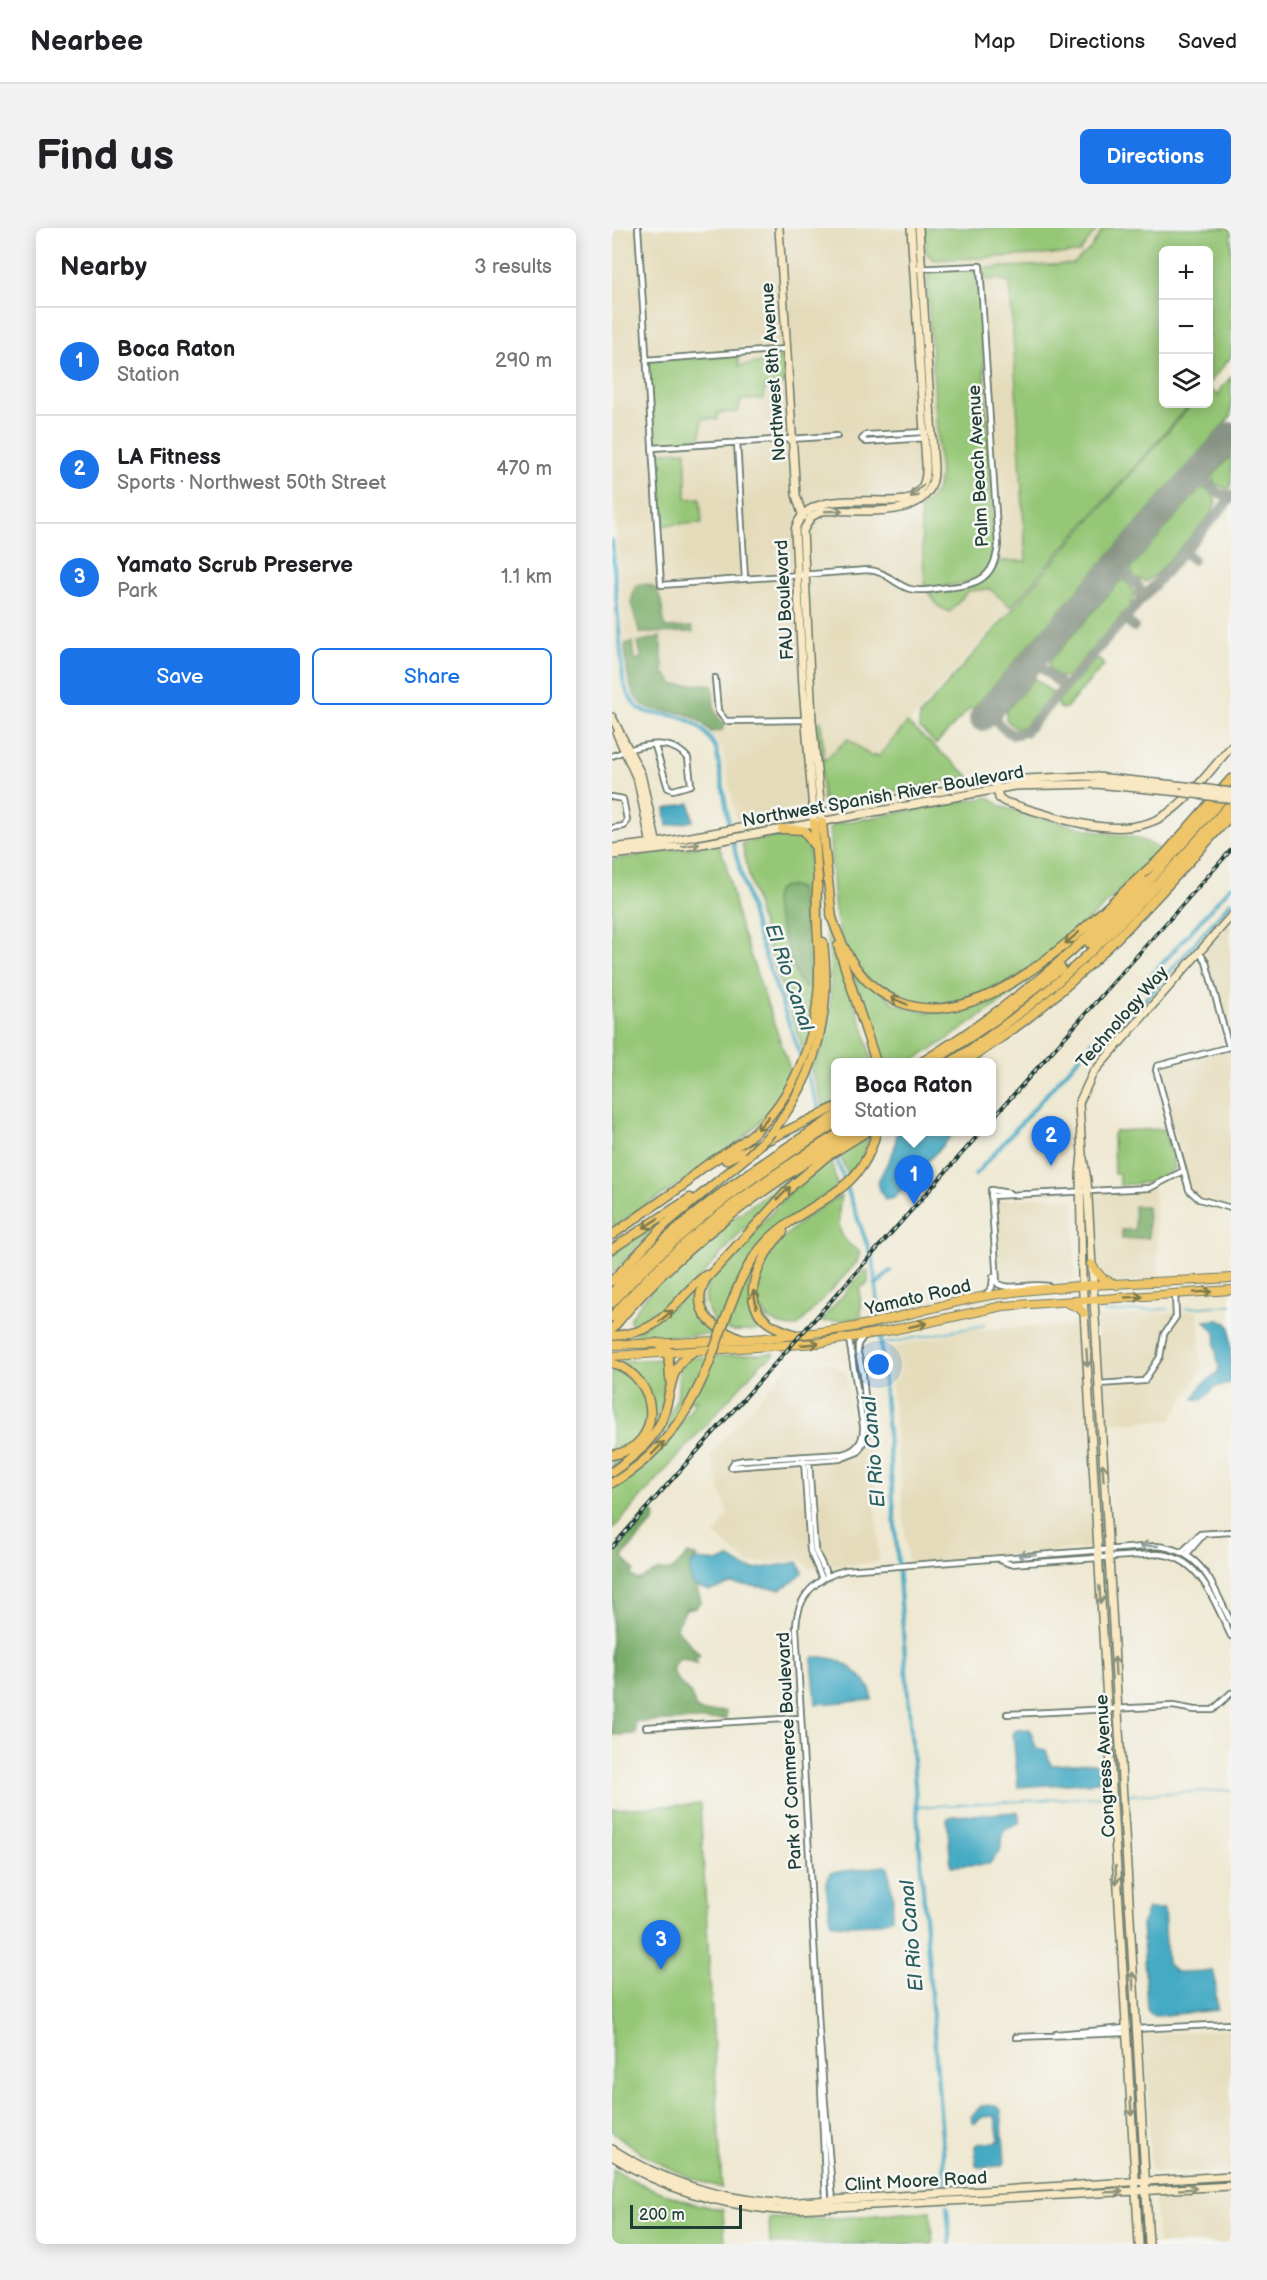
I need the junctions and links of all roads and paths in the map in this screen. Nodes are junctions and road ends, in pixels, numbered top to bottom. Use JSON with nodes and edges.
{"nodes":[{"id":1,"x":638,"y":228,"type":"edge"},
{"id":2,"x":779,"y":228,"type":"edge"},
{"id":3,"x":911,"y":228,"type":"edge"},
{"id":4,"x":919,"y":228,"type":"edge"},
{"id":5,"x":917,"y":269,"type":"junction"},
{"id":6,"x":786,"y":349,"type":"junction"},
{"id":7,"x":646,"y":360,"type":"junction"},
{"id":8,"x":928,"y":435,"type":"junction"},
{"id":9,"x":837,"y":436,"type":"dead end"},
{"id":10,"x":792,"y":439,"type":"junction"},
{"id":11,"x":863,"y":439,"type":"dead end"},
{"id":12,"x":737,"y":442,"type":"junction"},
{"id":13,"x":652,"y":448,"type":"junction"},
{"id":14,"x":802,"y":513,"type":"junction"},
{"id":15,"x":803,"y":528,"type":"junction"},
{"id":16,"x":801,"y":575,"type":"junction"},
{"id":17,"x":745,"y":579,"type":"junction"},
{"id":18,"x":716,"y":678,"type":"dead end"},
{"id":19,"x":612,"y":717,"type":"edge"},
{"id":20,"x":809,"y":719,"type":"junction"},
{"id":21,"x":612,"y":725,"type":"edge"},
{"id":22,"x":655,"y":746,"type":"junction"},
{"id":23,"x":1231,"y":747,"type":"edge"},
{"id":24,"x":628,"y":749,"type":"junction"},
{"id":25,"x":612,"y":756,"type":"edge"},
{"id":26,"x":1231,"y":779,"type":"edge"},
{"id":27,"x":996,"y":785,"type":"junction"},
{"id":28,"x":1231,"y":791,"type":"edge"},
{"id":29,"x":612,"y":797,"type":"edge"},
{"id":30,"x":1231,"y":801,"type":"edge"},
{"id":31,"x":1231,"y":815,"type":"edge"},
{"id":32,"x":817,"y":818,"type":"junction"},
{"id":33,"x":612,"y":828,"type":"edge"},
{"id":34,"x":782,"y":829,"type":"junction"},
{"id":35,"x":654,"y":847,"type":"junction"},
{"id":36,"x":612,"y":848,"type":"edge"},
{"id":37,"x":816,"y":850,"type":"junction"},
{"id":38,"x":612,"y":855,"type":"edge"},
{"id":39,"x":1162,"y":857,"type":"junction"},
{"id":40,"x":818,"y":877,"type":"junction"},
{"id":41,"x":831,"y":915,"type":"junction"},
{"id":42,"x":1231,"y":916,"type":"edge"},
{"id":43,"x":1199,"y":952,"type":"junction"},
{"id":44,"x":875,"y":1058,"type":"edge"},
{"id":45,"x":928,"y":1058,"type":"edge"},
{"id":46,"x":939,"y":1058,"type":"edge"},
{"id":47,"x":957,"y":1058,"type":"edge"},
{"id":48,"x":970,"y":1058,"type":"edge"},
{"id":49,"x":831,"y":1116,"type":"edge"},
{"id":50,"x":831,"y":1119,"type":"edge"},
{"id":51,"x":817,"y":1132,"type":"junction"},
{"id":52,"x":875,"y":1136,"type":"edge"},
{"id":53,"x":841,"y":1137,"type":"edge"},
{"id":54,"x":823,"y":1150,"type":"junction"},
{"id":55,"x":1183,"y":1171,"type":"junction"},
{"id":56,"x":718,"y":1180,"type":"junction"},
{"id":57,"x":684,"y":1184,"type":"junction"},
{"id":58,"x":1084,"y":1191,"type":"junction"},
{"id":59,"x":1231,"y":1208,"type":"edge"},
{"id":60,"x":791,"y":1223,"type":"junction"},
{"id":61,"x":612,"y":1235,"type":"edge"},
{"id":62,"x":612,"y":1249,"type":"edge"},
{"id":63,"x":994,"y":1257,"type":"junction"},
{"id":64,"x":1091,"y":1264,"type":"junction"},
{"id":65,"x":714,"y":1269,"type":"junction"},
{"id":66,"x":1231,"y":1278,"type":"edge"},
{"id":67,"x":612,"y":1281,"type":"edge"},
{"id":68,"x":1117,"y":1285,"type":"junction"},
{"id":69,"x":1092,"y":1286,"type":"junction"},
{"id":70,"x":1082,"y":1287,"type":"junction"},
{"id":71,"x":1057,"y":1288,"type":"junction"},
{"id":72,"x":1231,"y":1290,"type":"edge"},
{"id":73,"x":612,"y":1293,"type":"edge"},
{"id":74,"x":1175,"y":1294,"type":"junction"},
{"id":75,"x":984,"y":1296,"type":"junction"},
{"id":76,"x":1093,"y":1299,"type":"junction"},
{"id":77,"x":1083,"y":1300,"type":"junction"},
{"id":78,"x":1064,"y":1301,"type":"junction"},
{"id":79,"x":612,"y":1303,"type":"edge"},
{"id":80,"x":1084,"y":1313,"type":"junction"},
{"id":81,"x":612,"y":1317,"type":"edge"},
{"id":82,"x":873,"y":1323,"type":"junction"},
{"id":83,"x":612,"y":1329,"type":"edge"},
{"id":84,"x":796,"y":1335,"type":"junction"},
{"id":85,"x":612,"y":1336,"type":"edge"},
{"id":86,"x":864,"y":1336,"type":"junction"},
{"id":87,"x":741,"y":1339,"type":"junction"},
{"id":88,"x":849,"y":1339,"type":"junction"},
{"id":89,"x":657,"y":1343,"type":"junction"},
{"id":90,"x":612,"y":1345,"type":"edge"},
{"id":91,"x":693,"y":1352,"type":"junction"},
{"id":92,"x":669,"y":1353,"type":"junction"},
{"id":93,"x":612,"y":1356,"type":"edge"},
{"id":94,"x":612,"y":1363,"type":"edge"},
{"id":95,"x":1098,"y":1384,"type":"junction"},
{"id":96,"x":669,"y":1394,"type":"junction"},
{"id":97,"x":864,"y":1441,"type":"junction"},
{"id":98,"x":612,"y":1455,"type":"edge"},
{"id":99,"x":806,"y":1460,"type":"junction"},
{"id":100,"x":612,"y":1472,"type":"edge"},
{"id":101,"x":612,"y":1483,"type":"edge"},
{"id":102,"x":1231,"y":1532,"type":"edge"},
{"id":103,"x":1107,"y":1549,"type":"junction"},
{"id":104,"x":1097,"y":1550,"type":"junction"},
{"id":105,"x":1184,"y":1553,"type":"junction"},
{"id":106,"x":1108,"y":1558,"type":"junction"},
{"id":107,"x":1098,"y":1559,"type":"junction"},
{"id":108,"x":1181,"y":1559,"type":"junction"},
{"id":109,"x":1000,"y":1560,"type":"junction"},
{"id":110,"x":825,"y":1576,"type":"junction"},
{"id":111,"x":1231,"y":1622,"type":"edge"},
{"id":112,"x":1231,"y":1636,"type":"edge"},
{"id":113,"x":1231,"y":1693,"type":"edge"},
{"id":114,"x":1111,"y":1709,"type":"junction"},
{"id":115,"x":1007,"y":1714,"type":"dead end"},
{"id":116,"x":800,"y":1718,"type":"junction"},
{"id":117,"x":646,"y":1727,"type":"dead end"},
{"id":118,"x":1125,"y":2014,"type":"junction"},
{"id":119,"x":1231,"y":2024,"type":"edge"},
{"id":120,"x":1135,"y":2029,"type":"junction"},
{"id":121,"x":1126,"y":2030,"type":"junction"},
{"id":122,"x":1016,"y":2037,"type":"dead end"},
{"id":123,"x":1136,"y":2039,"type":"junction"},
{"id":124,"x":612,"y":2149,"type":"edge"},
{"id":125,"x":612,"y":2156,"type":"edge"},
{"id":126,"x":1231,"y":2176,"type":"edge"},
{"id":127,"x":1135,"y":2181,"type":"junction"},
{"id":128,"x":1145,"y":2181,"type":"junction"},
{"id":129,"x":1231,"y":2186,"type":"edge"},
{"id":130,"x":1136,"y":2191,"type":"junction"},
{"id":131,"x":1146,"y":2191,"type":"junction"},
{"id":132,"x":728,"y":2200,"type":"junction"},
{"id":133,"x":830,"y":2205,"type":"junction"},
{"id":134,"x":1139,"y":2244,"type":"edge"},
{"id":135,"x":1149,"y":2244,"type":"edge"}],
"edges":[{"from":1,"to":7,"type":"street"},
{"from":2,"to":6,"type":"main road","name":"Northwest 8th Avenue"},
{"from":3,"to":5,"type":"main road","name":"FAU Boulevard"},
{"from":4,"to":5,"type":"main road","name":"FAU Boulevard"},
{"from":5,"to":8,"type":"main road","name":"FAU Boulevard"},
{"from":5,"to":16,"type":"street","name":"Palm Beach Avenue"},
{"from":6,"to":7,"type":"street"},
{"from":6,"to":10,"type":"main road","name":"Northwest 8th Avenue"},
{"from":7,"to":13,"type":"street"},
{"from":8,"to":11,"type":"street"},
{"from":8,"to":14,"type":"main road","name":"FAU Boulevard","one_way":true},
{"from":15,"to":8,"type":"main road","name":"FAU Boulevard","one_way":true},
{"from":9,"to":10,"type":"street"},
{"from":10,"to":12,"type":"street"},
{"from":10,"to":14,"type":"main road","name":"Northwest 8th Avenue"},
{"from":12,"to":13,"type":"street"},
{"from":12,"to":17,"type":"street"},
{"from":13,"to":17,"type":"street"},
{"from":14,"to":15,"type":"main road","name":"Northwest 8th Avenue"},
{"from":14,"to":16,"type":"main road","name":"FAU Boulevard"},
{"from":15,"to":16,"type":"main road","name":"FAU Boulevard"},
{"from":16,"to":17,"type":"street"},
{"from":16,"to":20,"type":"main road","name":"FAU Boulevard"},
{"from":18,"to":20,"type":"street"},
{"from":19,"to":24,"type":"main road"},
{"from":20,"to":32,"type":"main road","name":"FAU Boulevard"},
{"from":21,"to":24,"type":"main road"},
{"from":22,"to":22,"type":"street"},
{"from":22,"to":24,"type":"street"},
{"from":23,"to":27,"type":"main road"},
{"from":24,"to":25,"type":"street"},
{"from":24,"to":35,"type":"main road"},
{"from":26,"to":39,"type":"highway"},
{"from":27,"to":28,"type":"main road","name":"Northwest Spanish River Boulevard","bridge":true},
{"from":27,"to":30,"type":"main road","name":"Northwest Spanish River Boulevard","bridge":true},
{"from":27,"to":32,"type":"main road","name":"Northwest Spanish River Boulevard"},
{"from":28,"to":46,"type":"highway"},
{"from":29,"to":33,"type":"street"},
{"from":30,"to":47,"type":"highway"},
{"from":31,"to":48,"type":"highway"},
{"from":32,"to":34,"type":"main road","name":"Northwest Spanish River Boulevard"},
{"from":32,"to":35,"type":"main road","name":"Northwest Spanish River Boulevard"},
{"from":32,"to":37,"type":"highway"},
{"from":32,"to":41,"type":"highway"},
{"from":35,"to":34,"type":"main road","name":"Northwest Spanish River Boulevard","one_way":true},
{"from":34,"to":37,"type":"highway"},
{"from":35,"to":36,"type":"main road","name":"Northwest Spanish River Boulevard"},
{"from":35,"to":38,"type":"main road","name":"Northwest Spanish River Boulevard"},
{"from":37,"to":40,"type":"highway"},
{"from":39,"to":41,"type":"highway","one_way":true},
{"from":39,"to":45,"type":"highway"},
{"from":40,"to":56,"type":"highway","bridge":true},
{"from":40,"to":57,"type":"highway","one_way":true},
{"from":41,"to":44,"type":"highway"},
{"from":42,"to":43,"type":"main road","name":"Technology Way"},
{"from":43,"to":55,"type":"street"},
{"from":43,"to":58,"type":"main road","name":"Technology Way"},
{"from":49,"to":57,"type":"highway"},
{"from":50,"to":51,"type":"highway"},
{"from":51,"to":73,"type":"highway"},
{"from":51,"to":79,"type":"highway"},
{"from":52,"to":60,"type":"highway"},
{"from":53,"to":54,"type":"highway"},
{"from":65,"to":54,"type":"highway","one_way":true},
{"from":54,"to":81,"type":"highway"},
{"from":54,"to":83,"type":"highway"},
{"from":55,"to":58,"type":"street"},
{"from":55,"to":59,"type":"street"},
{"from":56,"to":62,"type":"highway","one_way":true},
{"from":56,"to":67,"type":"highway"},
{"from":57,"to":61,"type":"highway"},
{"from":58,"to":63,"type":"street"},
{"from":58,"to":64,"type":"main road","name":"Technology Way"},
{"from":58,"to":70,"type":"main road","name":"Technology Way"},
{"from":84,"to":60,"type":"highway","one_way":true},
{"from":101,"to":60,"type":"highway","one_way":true,"bridge":true},
{"from":63,"to":71,"type":"street"},
{"from":63,"to":75,"type":"street"},
{"from":64,"to":68,"type":"main road"},
{"from":64,"to":69,"type":"main road","name":"Technology Way"},
{"from":85,"to":65,"type":"highway","one_way":true},
{"from":65,"to":87,"type":"highway"},
{"from":66,"to":68,"type":"main road","name":"Yamato Road"},
{"from":68,"to":69,"type":"main road","name":"Yamato Road"},
{"from":69,"to":70,"type":"main road","name":"Yamato Road"},
{"from":69,"to":76,"type":"main road","name":"Congress Avenue"},
{"from":70,"to":71,"type":"main road","name":"Yamato Road"},
{"from":70,"to":77,"type":"main road","name":"Congress Avenue"},
{"from":71,"to":75,"type":"main road","name":"Yamato Road"},
{"from":74,"to":72,"type":"main road","name":"Yamato Road","one_way":true},
{"from":76,"to":74,"type":"main road","name":"Yamato Road","one_way":true},
{"from":74,"to":95,"type":"street"},
{"from":75,"to":82,"type":"main road","name":"Yamato Road"},
{"from":76,"to":77,"type":"main road","name":"Yamato Road"},
{"from":76,"to":95,"type":"main road","name":"Congress Avenue"},
{"from":77,"to":78,"type":"main road","name":"Yamato Road"},
{"from":77,"to":80,"type":"main road","name":"Congress Avenue"},
{"from":78,"to":80,"type":"main road"},
{"from":86,"to":78,"type":"main road","name":"Yamato Road","one_way":true},
{"from":80,"to":104,"type":"main road","name":"Congress Avenue","one_way":true},
{"from":82,"to":84,"type":"main road","name":"Yamato Road"},
{"from":82,"to":88,"type":"main road"},
{"from":84,"to":87,"type":"main road","name":"Yamato Road"},
{"from":86,"to":88,"type":"main road","name":"Yamato Road"},
{"from":86,"to":97,"type":"street"},
{"from":87,"to":89,"type":"main road","name":"Yamato Road"},
{"from":91,"to":88,"type":"main road","name":"Yamato Road","one_way":true},
{"from":88,"to":97,"type":"street"},
{"from":89,"to":90,"type":"main road","name":"Yamato Road"},
{"from":89,"to":92,"type":"highway"},
{"from":91,"to":92,"type":"main road","name":"Yamato Road"},
{"from":91,"to":96,"type":"highway"},
{"from":92,"to":93,"type":"main road","name":"Yamato Road"},
{"from":92,"to":96,"type":"highway"},
{"from":94,"to":98,"type":"highway"},
{"from":103,"to":95,"type":"main road","name":"Congress Avenue","one_way":true},
{"from":96,"to":100,"type":"highway"},
{"from":97,"to":99,"type":"street"},
{"from":99,"to":99,"type":"street"},
{"from":99,"to":110,"type":"street"},
{"from":102,"to":105,"type":"street"},
{"from":103,"to":104,"type":"street"},
{"from":105,"to":103,"type":"street","one_way":true},
{"from":103,"to":106,"type":"main road","name":"Congress Avenue"},
{"from":104,"to":107,"type":"main road","name":"Congress Avenue"},
{"from":104,"to":109,"type":"street","one_way":true},
{"from":105,"to":108,"type":"street"},
{"from":105,"to":111,"type":"street"},
{"from":106,"to":107,"type":"street"},
{"from":106,"to":108,"type":"street"},
{"from":114,"to":106,"type":"main road","name":"Congress Avenue","one_way":true},
{"from":107,"to":109,"type":"street"},
{"from":107,"to":114,"type":"main road","name":"Congress Avenue","one_way":true},
{"from":108,"to":112,"type":"street"},
{"from":109,"to":110,"type":"street"},
{"from":110,"to":116,"type":"street","name":"Park of Commerce Boulevard"},
{"from":113,"to":114,"type":"street"},
{"from":114,"to":115,"type":"street"},
{"from":114,"to":118,"type":"main road","name":"Congress Avenue","one_way":true},
{"from":120,"to":114,"type":"main road","name":"Congress Avenue","one_way":true},
{"from":116,"to":117,"type":"street"},
{"from":116,"to":133,"type":"street","name":"Park of Commerce Boulevard"},
{"from":118,"to":120,"type":"main road"},
{"from":118,"to":121,"type":"main road","name":"Congress Avenue"},
{"from":119,"to":120,"type":"street"},
{"from":120,"to":123,"type":"main road","name":"Congress Avenue"},
{"from":121,"to":122,"type":"street"},
{"from":121,"to":123,"type":"main road"},
{"from":121,"to":127,"type":"main road","name":"Congress Avenue","one_way":true},
{"from":123,"to":128,"type":"main road","name":"Congress Avenue"},
{"from":124,"to":132,"type":"main road","name":"Clint Moore Road"},
{"from":125,"to":132,"type":"main road","name":"Clint Moore Road"},
{"from":126,"to":128,"type":"main road","name":"Clint Moore Road"},
{"from":127,"to":128,"type":"main road","name":"Clint Moore Road"},
{"from":127,"to":130,"type":"main road","name":"Congress Avenue"},
{"from":127,"to":133,"type":"main road","name":"Clint Moore Road"},
{"from":128,"to":131,"type":"main road","name":"Congress Avenue"},
{"from":131,"to":129,"type":"main road","name":"Clint Moore Road","one_way":true},
{"from":130,"to":131,"type":"main road","name":"Clint Moore Road"},
{"from":133,"to":130,"type":"main road","name":"Clint Moore Road","one_way":true},
{"from":130,"to":134,"type":"main road","name":"Congress Avenue"},
{"from":131,"to":135,"type":"main road","name":"Congress Avenue"},
{"from":132,"to":133,"type":"main road","name":"Clint Moore Road"}]}
